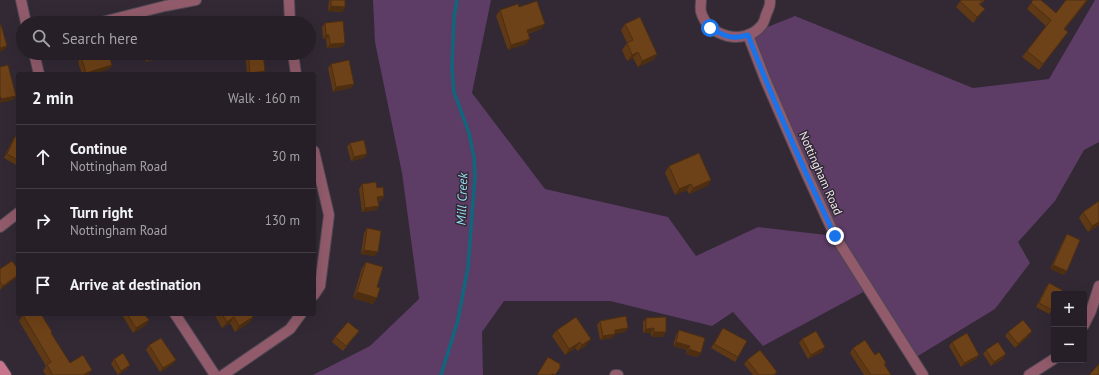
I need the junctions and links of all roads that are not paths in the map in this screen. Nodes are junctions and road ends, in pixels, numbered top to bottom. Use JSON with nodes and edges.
{"nodes":[{"id":1,"x":21,"y":0,"type":"edge"},
{"id":2,"x":196,"y":0,"type":"edge"},
{"id":3,"x":289,"y":0,"type":"edge"},
{"id":4,"x":701,"y":0,"type":"edge"},
{"id":5,"x":770,"y":0,"type":"edge"},
{"id":6,"x":24,"y":16,"type":"edge"},
{"id":7,"x":126,"y":16,"type":"edge"},
{"id":8,"x":290,"y":16,"type":"edge"},
{"id":9,"x":748,"y":35,"type":"junction"},
{"id":10,"x":36,"y":60,"type":"edge"},
{"id":11,"x":294,"y":60,"type":"edge"},
{"id":12,"x":39,"y":72,"type":"edge"},
{"id":13,"x":296,"y":72,"type":"edge"},
{"id":14,"x":316,"y":160,"type":"edge"},
{"id":15,"x":16,"y":215,"type":"edge"},
{"id":16,"x":0,"y":227,"type":"edge"},
{"id":17,"x":1099,"y":286,"type":"edge"},
{"id":18,"x":316,"y":292,"type":"edge"},
{"id":19,"x":176,"y":316,"type":"edge"},
{"id":20,"x":300,"y":316,"type":"edge"},
{"id":21,"x":1087,"y":319,"type":"edge"},
{"id":22,"x":1051,"y":360,"type":"edge"},
{"id":23,"x":0,"y":366,"type":"edge"},
{"id":24,"x":6,"y":375,"type":"edge"},
{"id":25,"x":215,"y":375,"type":"edge"},
{"id":26,"x":223,"y":375,"type":"edge"},
{"id":27,"x":923,"y":375,"type":"edge"},
{"id":28,"x":1029,"y":375,"type":"edge"}],
"edges":[{"from":1,"to":6,"type":"street"},
{"from":2,"to":7,"type":"street"},
{"from":3,"to":8,"type":"street"},
{"from":4,"to":9,"type":"street"},
{"from":5,"to":9,"type":"street"},
{"from":9,"to":27,"type":"street","name":"Nottingham Road"},
{"from":10,"to":12,"type":"street"},
{"from":11,"to":13,"type":"street"},
{"from":14,"to":18,"type":"street"},
{"from":15,"to":16,"type":"street"},
{"from":17,"to":21,"type":"street"},
{"from":19,"to":25,"type":"street"},
{"from":20,"to":26,"type":"street"},
{"from":22,"to":28,"type":"street"},
{"from":23,"to":24,"type":"street"}]}
